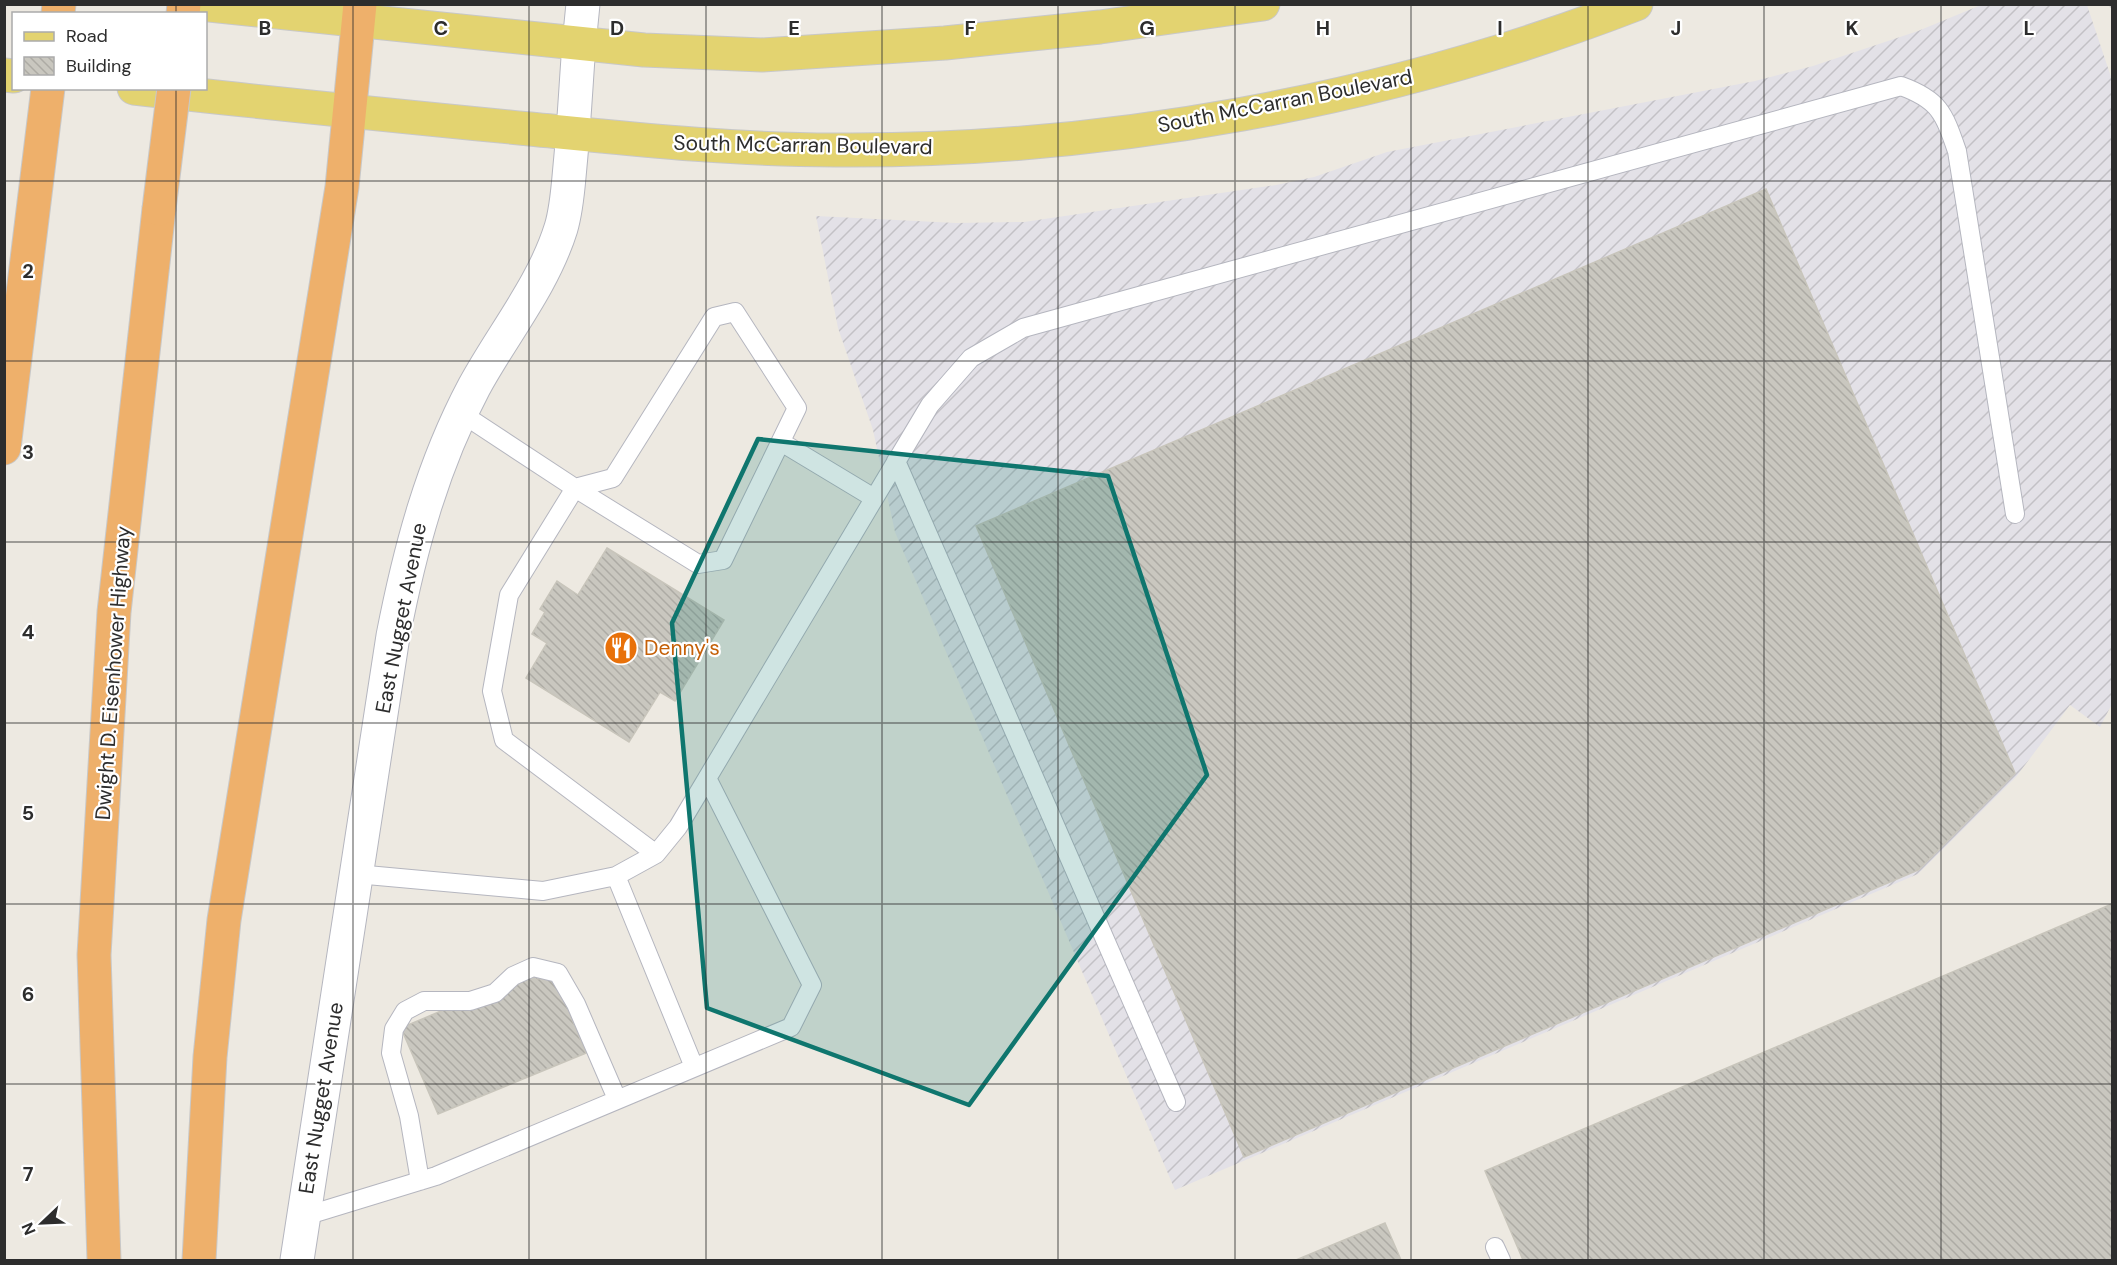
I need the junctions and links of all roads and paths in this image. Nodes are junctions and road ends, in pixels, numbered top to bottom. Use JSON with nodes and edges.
{"nodes":[{"id":1,"x":200,"y":4,"type":"edge"},
{"id":2,"x":583,"y":4,"type":"edge"},
{"id":3,"x":1263,"y":4,"type":"edge"},
{"id":4,"x":1636,"y":4,"type":"edge"},
{"id":5,"x":360,"y":13,"type":"edge"},
{"id":6,"x":579,"y":44,"type":"junction"},
{"id":7,"x":48,"y":90,"type":"edge"},
{"id":8,"x":152,"y":90,"type":"edge"},
{"id":9,"x":174,"y":90,"type":"edge"},
{"id":10,"x":352,"y":112,"type":"junction"},
{"id":11,"x":573,"y":133,"type":"junction"},
{"id":12,"x":461,"y":413,"type":"junction"},
{"id":13,"x":781,"y":442,"type":"junction"},
{"id":14,"x":4,"y":448,"type":"edge"},
{"id":15,"x":896,"y":461,"type":"junction"},
{"id":16,"x":575,"y":488,"type":"junction"},
{"id":17,"x":874,"y":498,"type":"junction"},
{"id":18,"x":2015,"y":514,"type":"dead end"},
{"id":19,"x":707,"y":778,"type":"junction"},
{"id":20,"x":657,"y":854,"type":"junction"},
{"id":21,"x":356,"y":874,"type":"junction"},
{"id":22,"x":616,"y":876,"type":"junction"},
{"id":23,"x":694,"y":1066,"type":"junction"},
{"id":24,"x":617,"y":1099,"type":"junction"},
{"id":25,"x":1176,"y":1102,"type":"dead end"},
{"id":26,"x":420,"y":1181,"type":"junction"},
{"id":27,"x":302,"y":1217,"type":"junction"},
{"id":28,"x":104,"y":1260,"type":"edge"},
{"id":29,"x":199,"y":1260,"type":"edge"},
{"id":30,"x":297,"y":1260,"type":"edge"}],
"edges":[{"from":1,"to":5,"type":"main road"},
{"from":2,"to":6,"type":"street","name":"East Nugget Avenue"},
{"from":3,"to":6,"type":"main road"},
{"from":4,"to":11,"type":"main road","name":"South McCarran Boulevard"},
{"from":5,"to":6,"type":"main road"},
{"from":5,"to":10,"type":"highway"},
{"from":6,"to":11,"type":"street","name":"East Nugget Avenue"},
{"from":7,"to":14,"type":"highway"},
{"from":8,"to":10,"type":"main road","name":"South McCarran Boulevard"},
{"from":9,"to":28,"type":"highway","name":"Dwight D. Eisenhower Highway","bridge":true},
{"from":10,"to":11,"type":"main road","name":"South McCarran Boulevard"},
{"from":10,"to":29,"type":"highway"},
{"from":11,"to":12,"type":"street","name":"East Nugget Avenue"},
{"from":12,"to":16,"type":"lane"},
{"from":12,"to":21,"type":"street","name":"East Nugget Avenue"},
{"from":13,"to":16,"type":"lane"},
{"from":13,"to":16,"type":"lane"},
{"from":13,"to":17,"type":"lane"},
{"from":15,"to":17,"type":"lane"},
{"from":15,"to":18,"type":"lane"},
{"from":15,"to":25,"type":"lane"},
{"from":16,"to":20,"type":"lane"},
{"from":17,"to":19,"type":"lane"},
{"from":19,"to":20,"type":"lane"},
{"from":19,"to":23,"type":"lane"},
{"from":20,"to":22,"type":"lane"},
{"from":21,"to":22,"type":"lane"},
{"from":21,"to":27,"type":"street","name":"East Nugget Avenue"},
{"from":22,"to":23,"type":"lane"},
{"from":23,"to":24,"type":"lane"},
{"from":24,"to":26,"type":"lane"},
{"from":24,"to":26,"type":"lane"},
{"from":26,"to":27,"type":"lane"},
{"from":27,"to":30,"type":"street","name":"East Nugget Avenue"}]}
